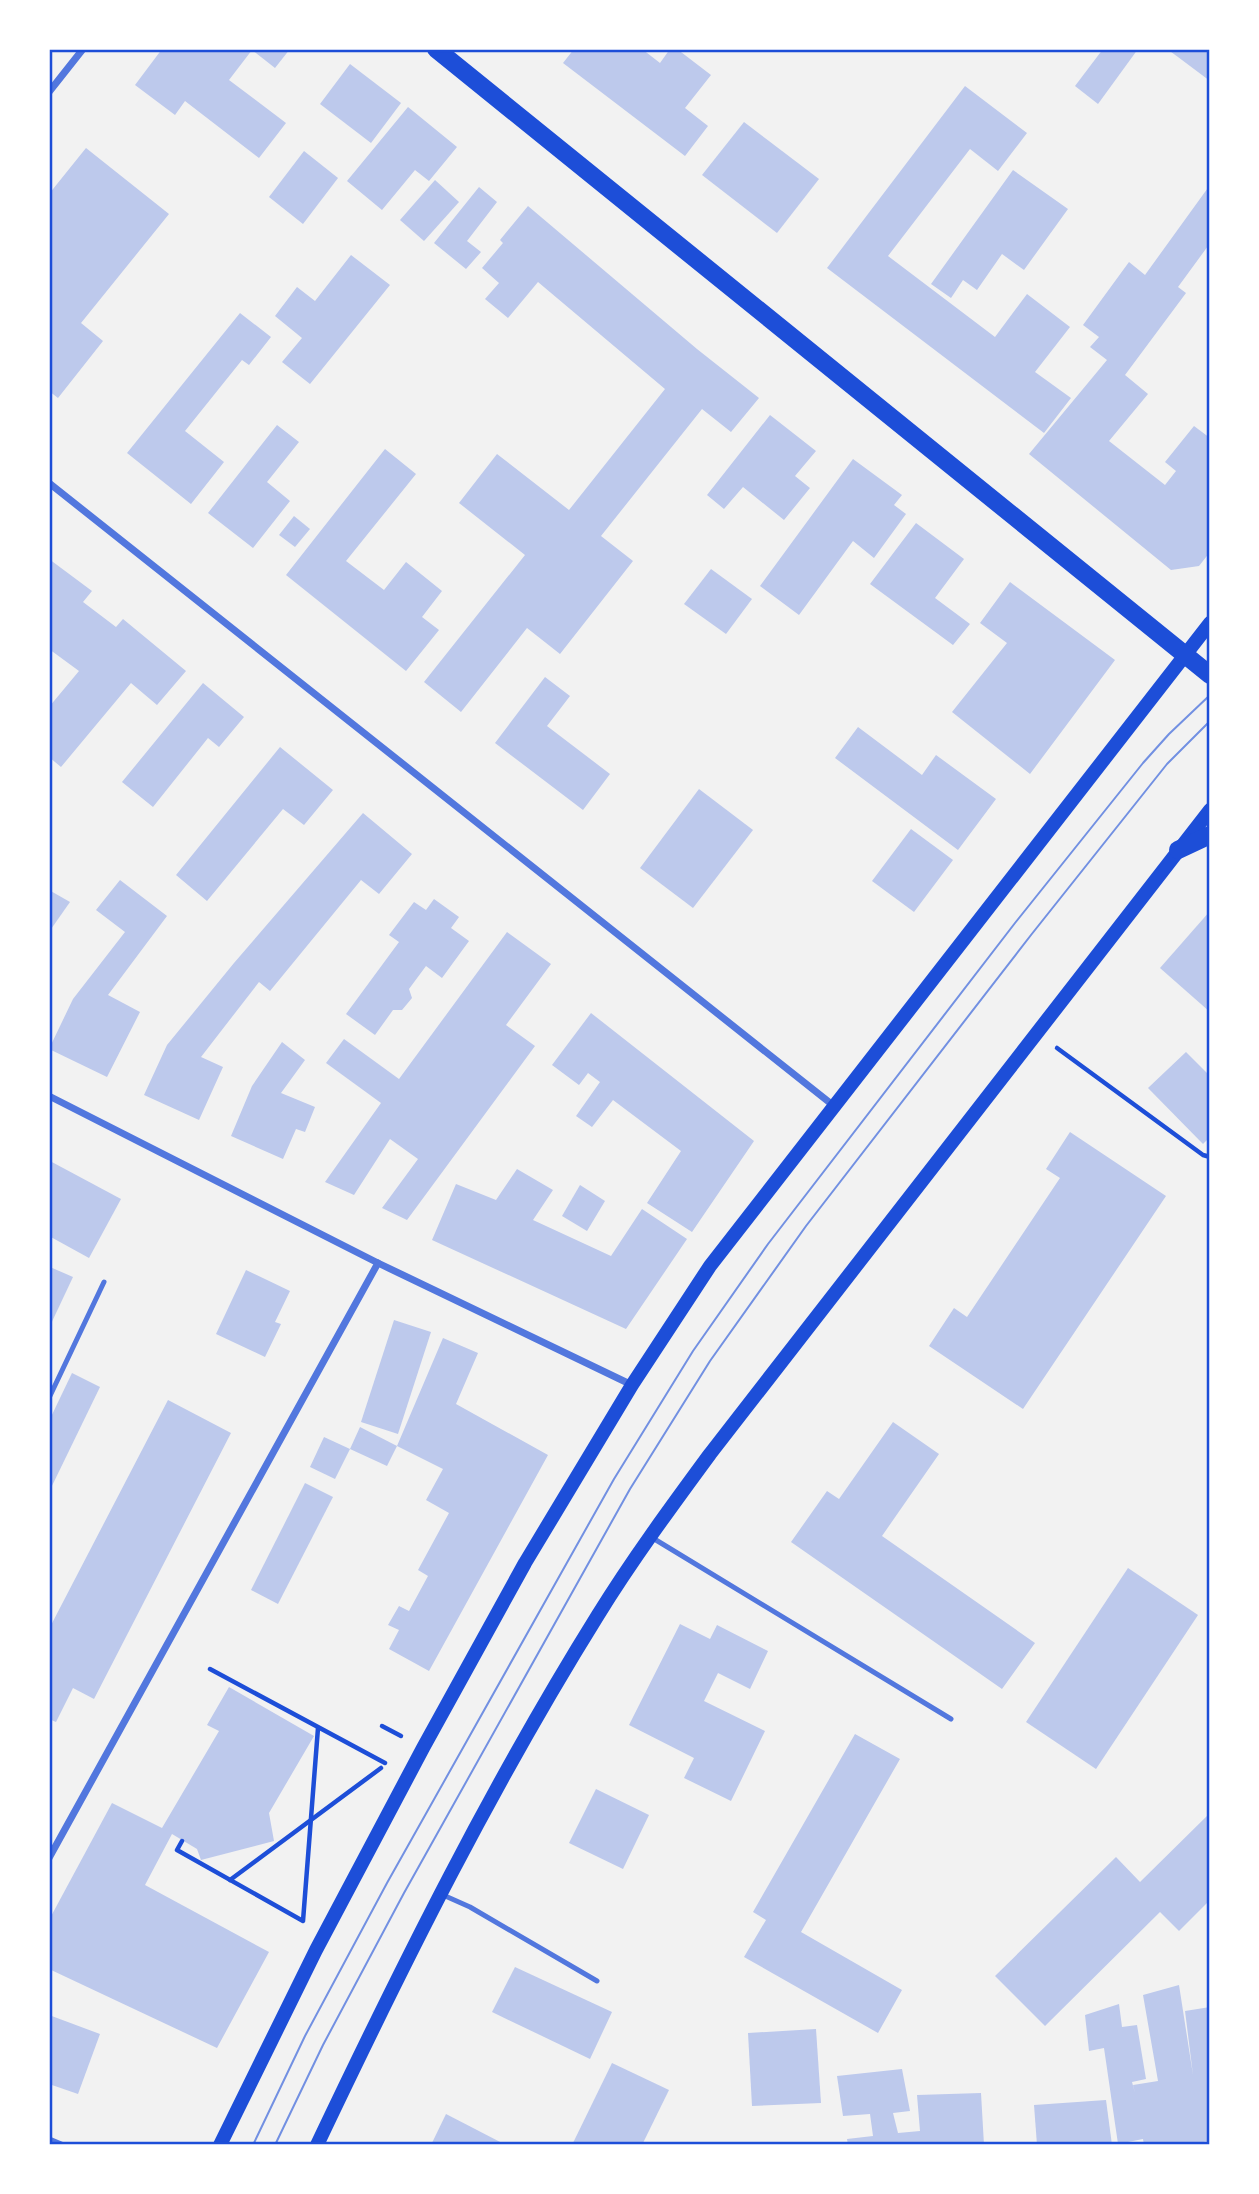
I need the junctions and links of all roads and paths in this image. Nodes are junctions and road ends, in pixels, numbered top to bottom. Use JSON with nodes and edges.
{"nodes":[{"id":1,"x":83,"y":49,"type":"edge"},
{"id":2,"x":436,"y":49,"type":"edge"},
{"id":3,"x":49,"y":92,"type":"edge"},
{"id":4,"x":49,"y":483,"type":"edge"},
{"id":5,"x":1210,"y":623,"type":"edge"},
{"id":6,"x":1185,"y":654,"type":"junction"},
{"id":7,"x":1210,"y":662,"type":"edge"},
{"id":8,"x":1210,"y":675,"type":"edge"},
{"id":9,"x":1210,"y":810,"type":"edge"},
{"id":10,"x":1210,"y":835,"type":"edge"},
{"id":11,"x":1178,"y":850,"type":"junction"},
{"id":12,"x":1057,"y":1048,"type":"dead end"},
{"id":13,"x":49,"y":1096,"type":"edge"},
{"id":14,"x":834,"y":1106,"type":"junction"},
{"id":15,"x":1210,"y":1157,"type":"edge"},
{"id":16,"x":378,"y":1263,"type":"junction"},
{"id":17,"x":104,"y":1282,"type":"dead end"},
{"id":18,"x":632,"y":1385,"type":"junction"},
{"id":19,"x":49,"y":1398,"type":"edge"},
{"id":20,"x":650,"y":1536,"type":"junction"},
{"id":21,"x":210,"y":1669,"type":"dead end"},
{"id":22,"x":951,"y":1719,"type":"dead end"},
{"id":23,"x":382,"y":1726,"type":"dead end"},
{"id":24,"x":318,"y":1728,"type":"junction"},
{"id":25,"x":402,"y":1736,"type":"dead end"},
{"id":26,"x":312,"y":1819,"type":"junction"},
{"id":27,"x":182,"y":1841,"type":"dead end"},
{"id":28,"x":49,"y":1858,"type":"edge"},
{"id":29,"x":230,"y":1880,"type":"junction"},
{"id":30,"x":440,"y":1894,"type":"junction"},
{"id":31,"x":597,"y":1982,"type":"dead end"},
{"id":32,"x":49,"y":2140,"type":"edge"},
{"id":33,"x":61,"y":2145,"type":"edge"},
{"id":34,"x":220,"y":2145,"type":"edge"},
{"id":35,"x":317,"y":2145,"type":"edge"}],
"edges":[{"from":1,"to":3,"type":"street"},
{"from":2,"to":6,"type":"main road"},
{"from":4,"to":14,"type":"street"},
{"from":5,"to":6,"type":"main road"},
{"from":6,"to":7,"type":"main road"},
{"from":6,"to":8,"type":"main road"},
{"from":6,"to":14,"type":"main road"},
{"from":9,"to":11,"type":"main road"},
{"from":10,"to":11,"type":"main road"},
{"from":11,"to":20,"type":"main road"},
{"from":12,"to":15,"type":"path"},
{"from":13,"to":16,"type":"street"},
{"from":14,"to":18,"type":"main road"},
{"from":16,"to":18,"type":"street"},
{"from":16,"to":28,"type":"street"},
{"from":17,"to":19,"type":"lane"},
{"from":18,"to":34,"type":"main road"},
{"from":20,"to":22,"type":"lane"},
{"from":20,"to":30,"type":"main road"},
{"from":21,"to":24,"type":"path"},
{"from":23,"to":25,"type":"path"},
{"from":24,"to":26,"type":"path"},
{"from":24,"to":26,"type":"path"},
{"from":26,"to":29,"type":"path"},
{"from":26,"to":29,"type":"path"},
{"from":27,"to":29,"type":"path"},
{"from":30,"to":31,"type":"lane"},
{"from":30,"to":35,"type":"main road"},
{"from":32,"to":33,"type":"street"}]}
